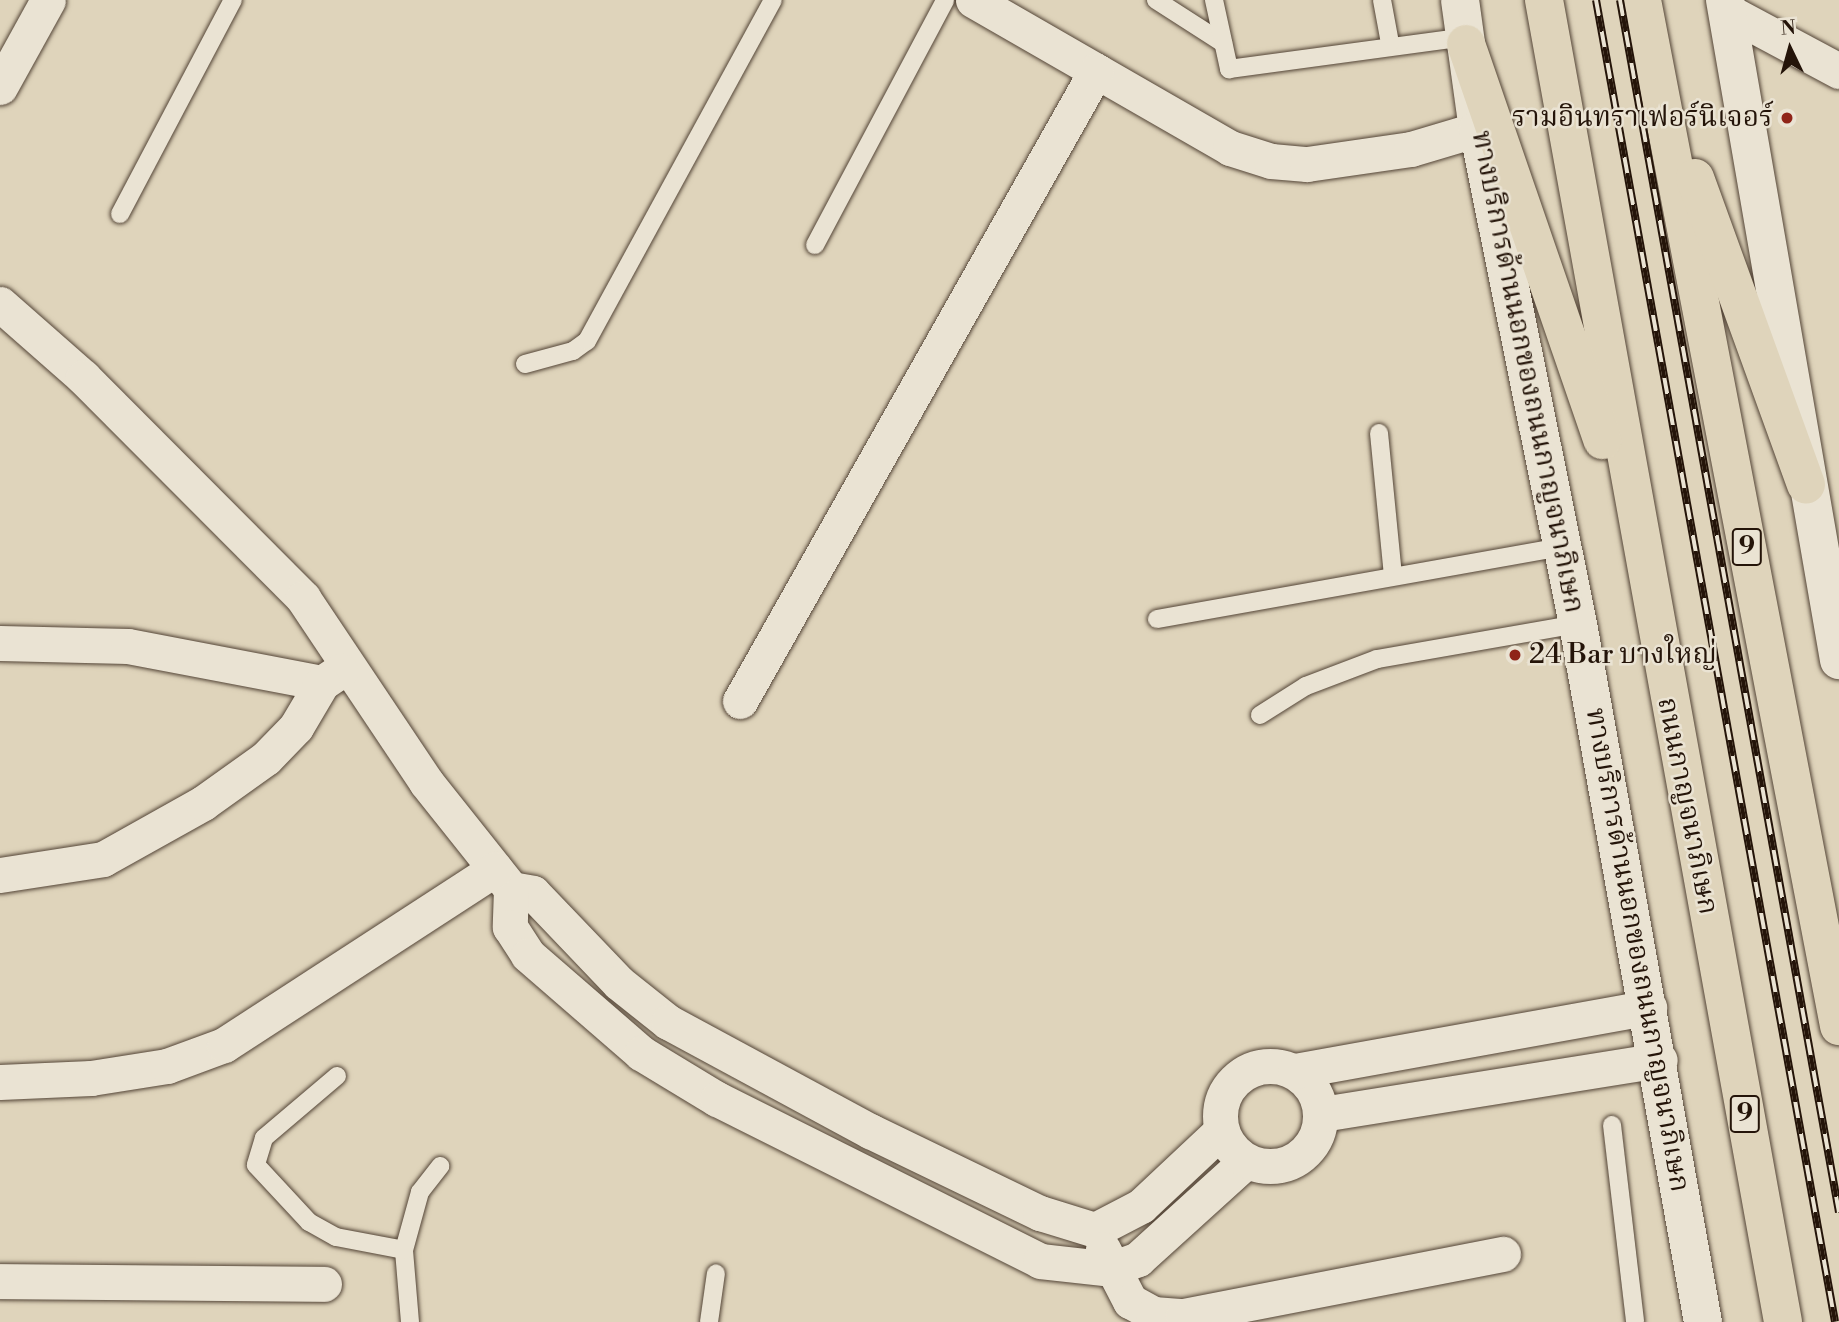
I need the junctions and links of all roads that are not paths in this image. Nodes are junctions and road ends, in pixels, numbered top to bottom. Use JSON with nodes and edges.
{"nodes":[{"id":1,"x":48,"y":0,"type":"edge"},
{"id":2,"x":233,"y":0,"type":"edge"},
{"id":3,"x":773,"y":0,"type":"edge"},
{"id":4,"x":945,"y":0,"type":"edge"},
{"id":5,"x":973,"y":0,"type":"edge"},
{"id":6,"x":1156,"y":0,"type":"edge"},
{"id":7,"x":1214,"y":0,"type":"edge"},
{"id":8,"x":1382,"y":0,"type":"edge"},
{"id":9,"x":1544,"y":0,"type":"edge"},
{"id":10,"x":1642,"y":0,"type":"edge"},
{"id":11,"x":1726,"y":6,"type":"edge"},
{"id":12,"x":1464,"y":27,"type":"edge"},
{"id":13,"x":1223,"y":43,"type":"junction"},
{"id":14,"x":1390,"y":43,"type":"junction"},
{"id":15,"x":1655,"y":68,"type":"junction"},
{"id":16,"x":1096,"y":71,"type":"junction"},
{"id":17,"x":1839,"y":71,"type":"edge"},
{"id":18,"x":0,"y":87,"type":"edge"},
{"id":19,"x":1478,"y":129,"type":"junction"},
{"id":20,"x":120,"y":215,"type":"dead end"},
{"id":21,"x":815,"y":245,"type":"dead end"},
{"id":22,"x":0,"y":304,"type":"edge"},
{"id":23,"x":525,"y":364,"type":"dead end"},
{"id":24,"x":1379,"y":433,"type":"dead end"},
{"id":25,"x":1806,"y":484,"type":"junction"},
{"id":26,"x":1826,"y":533,"type":"edge"},
{"id":27,"x":1562,"y":547,"type":"junction"},
{"id":28,"x":1640,"y":551,"type":"junction"},
{"id":29,"x":1393,"y":575,"type":"junction"},
{"id":30,"x":1157,"y":619,"type":"dead end"},
{"id":31,"x":1578,"y":624,"type":"junction"},
{"id":32,"x":0,"y":643,"type":"edge"},
{"id":33,"x":1839,"y":660,"type":"edge"},
{"id":34,"x":335,"y":674,"type":"junction"},
{"id":35,"x":740,"y":701,"type":"dead end"},
{"id":36,"x":1260,"y":715,"type":"dead end"},
{"id":37,"x":0,"y":875,"type":"edge"},
{"id":38,"x":503,"y":879,"type":"junction"},
{"id":39,"x":1649,"y":1007,"type":"junction"},
{"id":40,"x":1839,"y":1026,"type":"edge"},
{"id":41,"x":1660,"y":1060,"type":"junction"},
{"id":42,"x":1296,"y":1071,"type":"junction"},
{"id":43,"x":337,"y":1076,"type":"dead end"},
{"id":44,"x":0,"y":1082,"type":"edge"},
{"id":45,"x":1322,"y":1114,"type":"junction"},
{"id":46,"x":1612,"y":1125,"type":"dead end"},
{"id":47,"x":1221,"y":1130,"type":"junction"},
{"id":48,"x":1246,"y":1161,"type":"junction"},
{"id":49,"x":440,"y":1167,"type":"dead end"},
{"id":50,"x":1095,"y":1230,"type":"junction"},
{"id":51,"x":404,"y":1250,"type":"junction"},
{"id":52,"x":1503,"y":1254,"type":"dead end"},
{"id":53,"x":1111,"y":1269,"type":"junction"},
{"id":54,"x":716,"y":1273,"type":"dead end"},
{"id":55,"x":0,"y":1281,"type":"edge"},
{"id":56,"x":324,"y":1284,"type":"dead end"},
{"id":57,"x":1781,"y":1312,"type":"edge"},
{"id":58,"x":410,"y":1322,"type":"edge"},
{"id":59,"x":709,"y":1322,"type":"edge"},
{"id":60,"x":1635,"y":1322,"type":"edge"},
{"id":61,"x":1703,"y":1322,"type":"edge"}],
"edges":[{"from":1,"to":18,"type":"street"},
{"from":2,"to":20,"type":"lane"},
{"from":3,"to":23,"type":"lane"},
{"from":4,"to":21,"type":"lane"},
{"from":5,"to":16,"type":"street"},
{"from":6,"to":13,"type":"lane"},
{"from":7,"to":13,"type":"lane"},
{"from":8,"to":14,"type":"lane"},
{"from":9,"to":28,"type":"highway","name":"ถนนกาญจนาภิเษก","number":"9"},
{"from":10,"to":15,"type":"highway","number":"9"},
{"from":11,"to":17,"type":"street"},
{"from":11,"to":25,"type":"main road"},
{"from":12,"to":14,"type":"lane"},
{"from":12,"to":19,"type":"main road","name":"ทางบริการด้านนอกของถนนกาญจนาภิเษก"},
{"from":12,"to":28,"type":"highway"},
{"from":13,"to":14,"type":"lane"},
{"from":15,"to":25,"type":"highway"},
{"from":15,"to":40,"type":"highway","number":"9"},
{"from":16,"to":19,"type":"street"},
{"from":16,"to":35,"type":"street"},
{"from":19,"to":27,"type":"main road","name":"ทางบริการด้านนอกของถนนกาญจนาภิเษก"},
{"from":22,"to":34,"type":"street"},
{"from":24,"to":29,"type":"lane"},
{"from":25,"to":26,"type":"main road"},
{"from":26,"to":33,"type":"main road"},
{"from":27,"to":29,"type":"lane"},
{"from":27,"to":31,"type":"main road","name":"ทางบริการด้านนอกของถนนกาญจนาภิเษก"},
{"from":28,"to":57,"type":"highway","name":"ถนนกาญจนาภิเษก","number":"9"},
{"from":29,"to":30,"type":"lane"},
{"from":31,"to":36,"type":"lane"},
{"from":31,"to":39,"type":"main road","name":"ทางบริการด้านนอกของถนนกาญจนาภิเษก"},
{"from":32,"to":34,"type":"street"},
{"from":34,"to":37,"type":"street"},
{"from":34,"to":38,"type":"street"},
{"from":38,"to":44,"type":"street"},
{"from":38,"to":50,"type":"street"},
{"from":38,"to":53,"type":"street"},
{"from":39,"to":41,"type":"main road","name":"ทางบริการด้านนอกของถนนกาญจนาภิเษก"},
{"from":39,"to":42,"type":"street"},
{"from":41,"to":45,"type":"street"},
{"from":41,"to":61,"type":"main road","name":"ทางบริการด้านนอกของถนนกาญจนาภิเษก"},
{"from":42,"to":45,"type":"street"},
{"from":42,"to":47,"type":"street"},
{"from":43,"to":51,"type":"lane"},
{"from":45,"to":48,"type":"street"},
{"from":46,"to":60,"type":"lane"},
{"from":47,"to":48,"type":"street"},
{"from":47,"to":50,"type":"street"},
{"from":48,"to":53,"type":"street"},
{"from":49,"to":51,"type":"lane"},
{"from":50,"to":53,"type":"street"},
{"from":51,"to":58,"type":"lane"},
{"from":52,"to":53,"type":"street"},
{"from":54,"to":59,"type":"lane"},
{"from":55,"to":56,"type":"street"}]}
